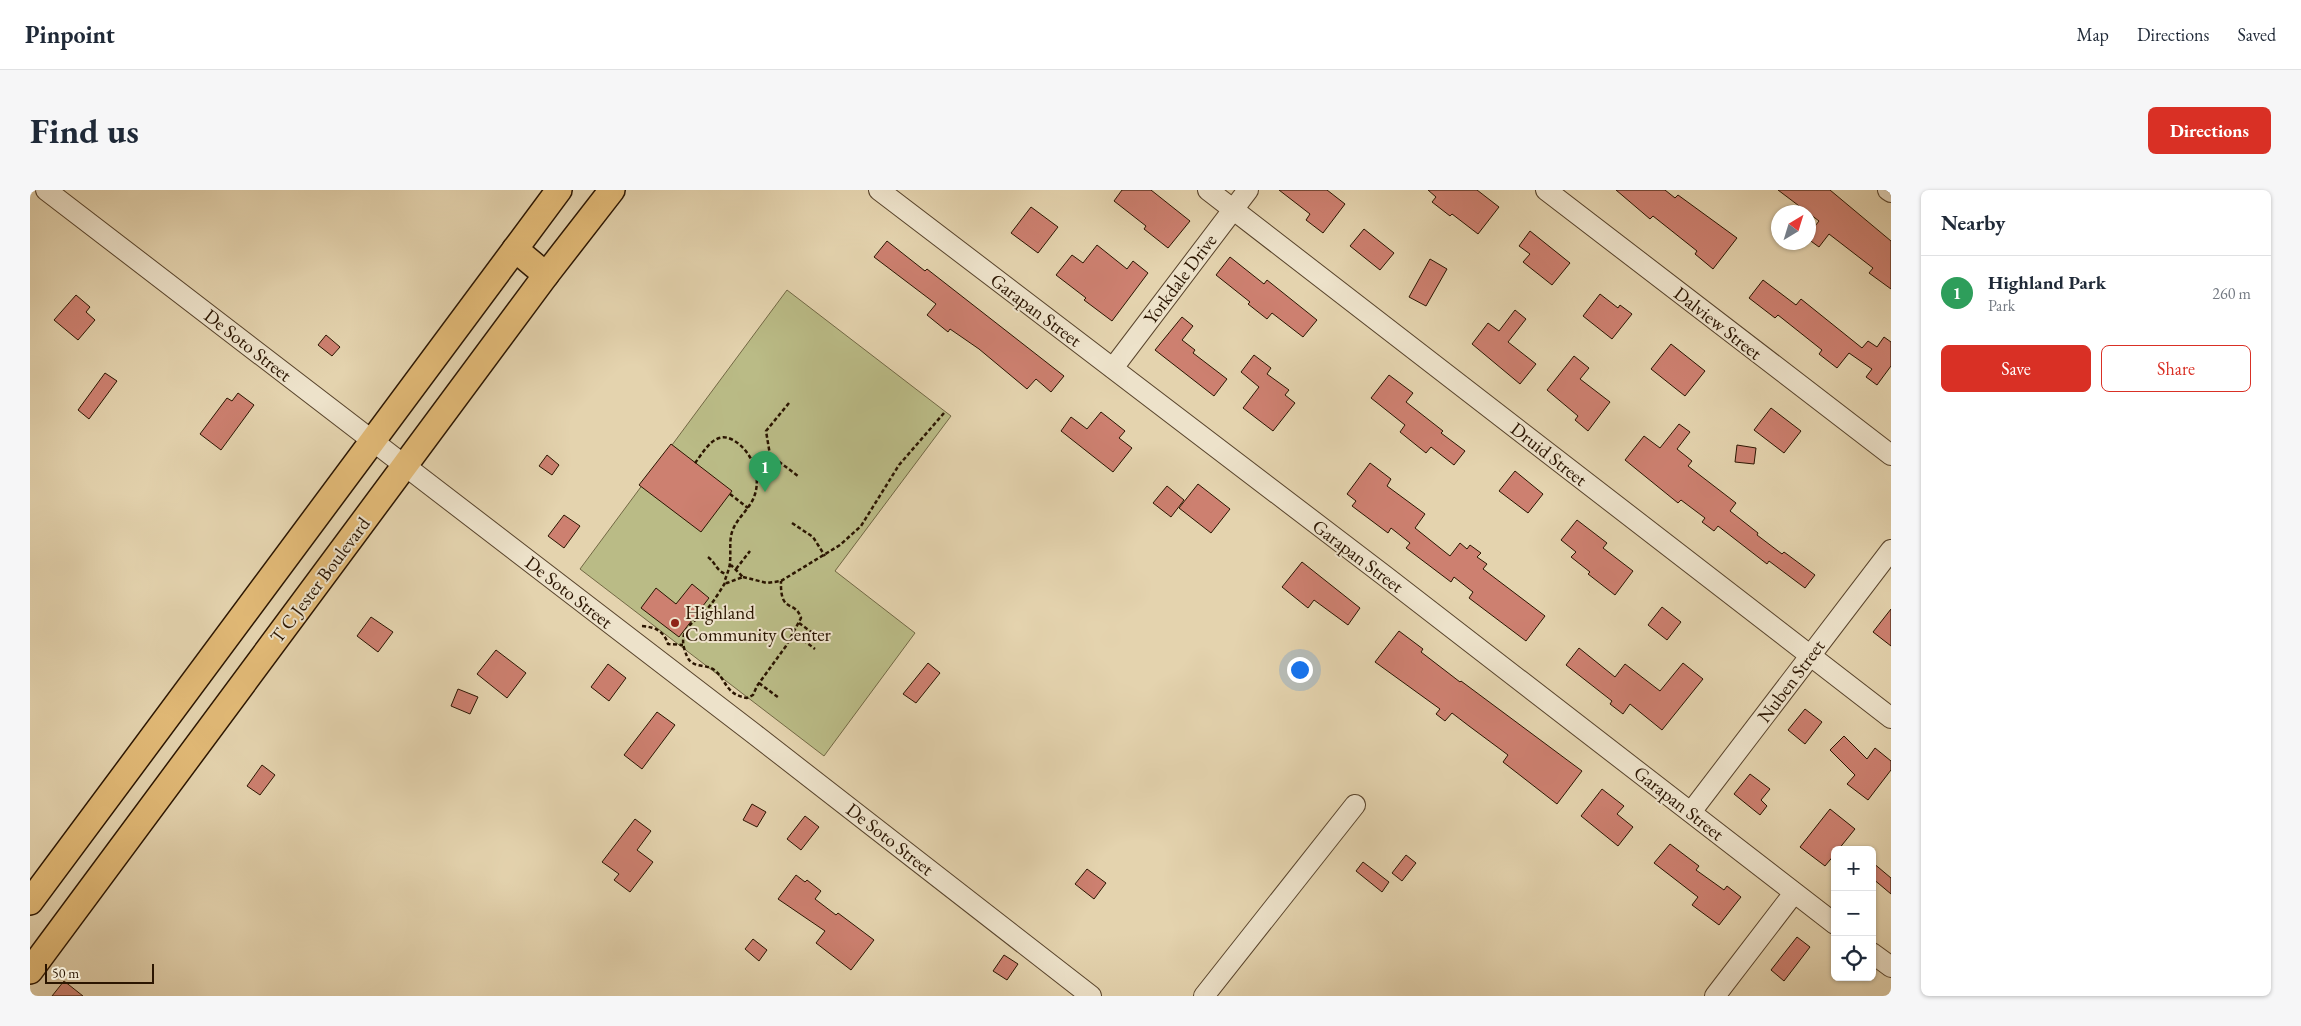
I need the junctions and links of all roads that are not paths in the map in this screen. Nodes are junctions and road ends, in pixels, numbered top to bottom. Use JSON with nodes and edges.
{"nodes":[{"id":1,"x":46,"y":190,"type":"edge"},
{"id":2,"x":559,"y":190,"type":"edge"},
{"id":3,"x":612,"y":190,"type":"edge"},
{"id":4,"x":879,"y":190,"type":"edge"},
{"id":5,"x":1208,"y":190,"type":"edge"},
{"id":6,"x":1248,"y":190,"type":"edge"},
{"id":7,"x":1546,"y":190,"type":"edge"},
{"id":8,"x":1233,"y":210,"type":"junction"},
{"id":9,"x":516,"y":249,"type":"junction"},
{"id":10,"x":546,"y":275,"type":"junction"},
{"id":11,"x":1112,"y":368,"type":"junction"},
{"id":12,"x":373,"y":441,"type":"junction"},
{"id":13,"x":1891,"y":455,"type":"edge"},
{"id":14,"x":406,"y":466,"type":"junction"},
{"id":15,"x":1891,"y":550,"type":"edge"},
{"id":16,"x":226,"y":638,"type":"junction"},
{"id":17,"x":1810,"y":657,"type":"junction"},
{"id":18,"x":259,"y":662,"type":"junction"},
{"id":19,"x":1891,"y":718,"type":"edge"},
{"id":20,"x":1355,"y":805,"type":"dead end"},
{"id":21,"x":1691,"y":812,"type":"junction"},
{"id":22,"x":78,"y":838,"type":"junction"},
{"id":23,"x":110,"y":863,"type":"junction"},
{"id":24,"x":1794,"y":893,"type":"junction"},
{"id":25,"x":30,"y":902,"type":"edge"},
{"id":26,"x":1831,"y":921,"type":"edge"},
{"id":27,"x":1876,"y":956,"type":"edge"},
{"id":28,"x":1891,"y":967,"type":"edge"},
{"id":29,"x":30,"y":972,"type":"edge"},
{"id":30,"x":1068,"y":989,"type":"edge"},
{"id":31,"x":1091,"y":996,"type":"edge"},
{"id":32,"x":1204,"y":996,"type":"edge"},
{"id":33,"x":1715,"y":996,"type":"edge"}],
"edges":[{"from":1,"to":12,"type":"street","name":"De Soto Street"},
{"from":2,"to":9,"type":"main road"},
{"from":3,"to":10,"type":"main road","name":"T C Jester Boulevard"},
{"from":4,"to":11,"type":"street","name":"Garapan Street"},
{"from":5,"to":8,"type":"street","name":"Druid Street"},
{"from":6,"to":8,"type":"street","name":"Yorkdale Drive"},
{"from":7,"to":13,"type":"street","name":"Dalview Street"},
{"from":8,"to":11,"type":"street","name":"Yorkdale Drive"},
{"from":8,"to":17,"type":"street","name":"Druid Street"},
{"from":9,"to":10,"type":"main road"},
{"from":9,"to":12,"type":"main road"},
{"from":10,"to":14,"type":"main road","name":"T C Jester Boulevard"},
{"from":11,"to":21,"type":"street","name":"Garapan Street"},
{"from":12,"to":14,"type":"street","name":"De Soto Street"},
{"from":12,"to":16,"type":"main road"},
{"from":14,"to":18,"type":"main road","name":"T C Jester Boulevard"},
{"from":14,"to":30,"type":"street","name":"De Soto Street"},
{"from":15,"to":17,"type":"street","name":"Nuben Street"},
{"from":16,"to":18,"type":"main road"},
{"from":16,"to":22,"type":"main road"},
{"from":17,"to":19,"type":"street","name":"Druid Street"},
{"from":17,"to":21,"type":"street","name":"Nuben Street"},
{"from":18,"to":23,"type":"main road","name":"T C Jester Boulevard"},
{"from":20,"to":32,"type":"street"},
{"from":21,"to":24,"type":"street","name":"Garapan Street"},
{"from":22,"to":23,"type":"main road"},
{"from":22,"to":25,"type":"main road"},
{"from":23,"to":29,"type":"main road","name":"T C Jester Boulevard"},
{"from":24,"to":26,"type":"street","name":"Garapan Street"},
{"from":24,"to":33,"type":"street"},
{"from":27,"to":28,"type":"street"},
{"from":30,"to":31,"type":"street","name":"De Soto Street"}]}
